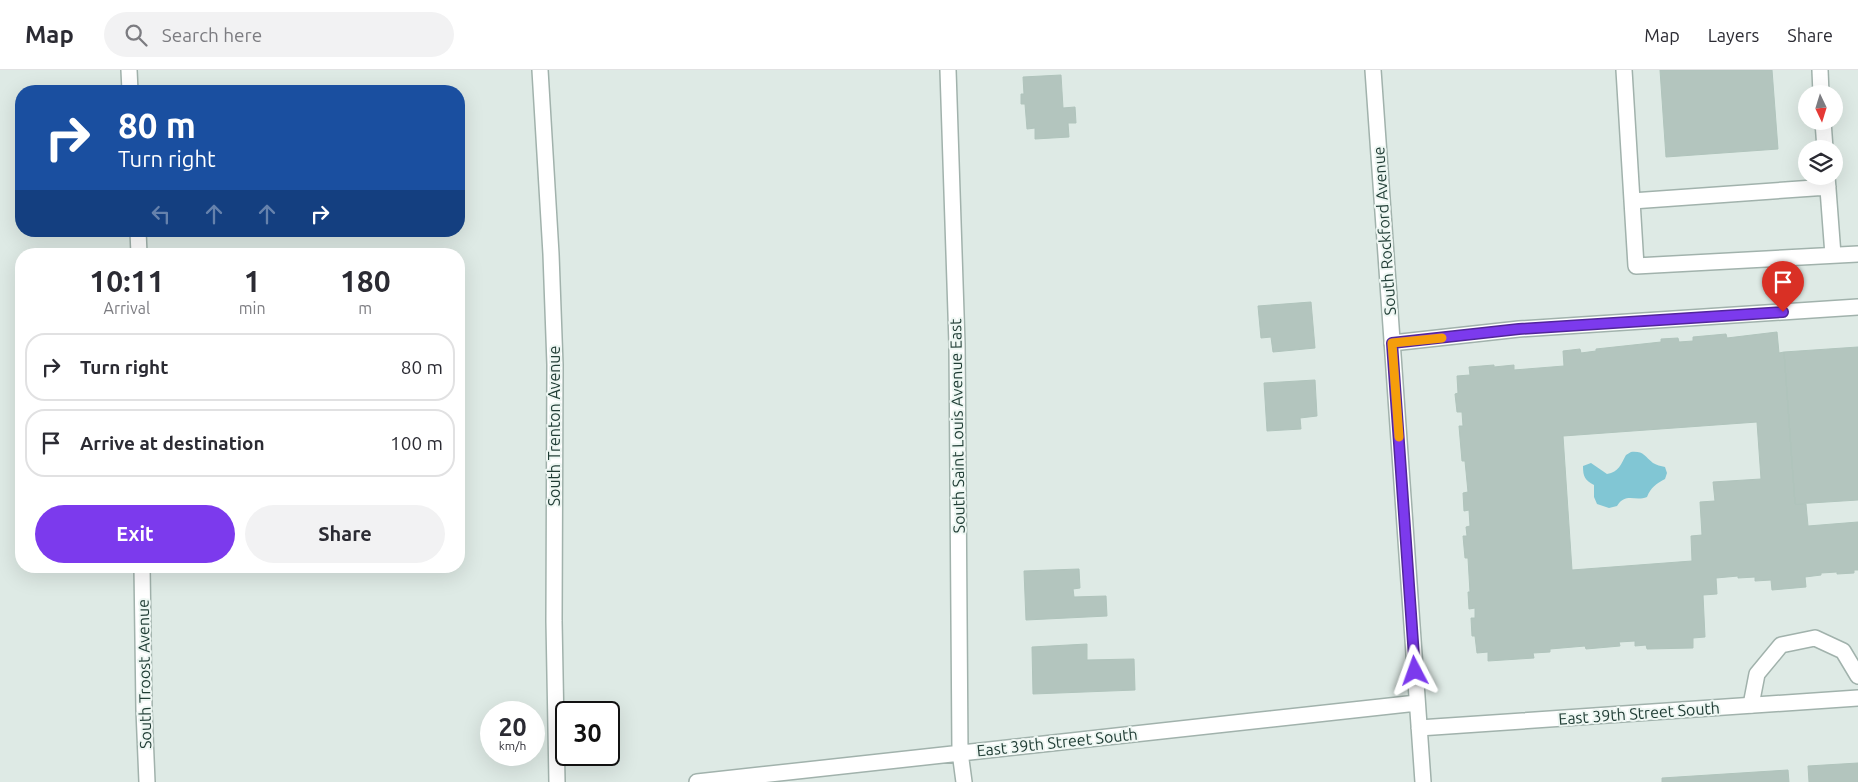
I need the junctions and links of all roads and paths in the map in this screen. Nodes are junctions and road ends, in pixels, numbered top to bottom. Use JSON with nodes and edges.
{"nodes":[{"id":1,"x":129,"y":70,"type":"edge"},
{"id":2,"x":540,"y":70,"type":"edge"},
{"id":3,"x":948,"y":70,"type":"edge"},
{"id":4,"x":1373,"y":70,"type":"edge"},
{"id":5,"x":1624,"y":70,"type":"edge"},
{"id":6,"x":1820,"y":70,"type":"edge"},
{"id":7,"x":130,"y":85,"type":"edge"},
{"id":8,"x":1821,"y":85,"type":"edge"},
{"id":9,"x":1798,"y":185,"type":"edge"},
{"id":10,"x":1828,"y":185,"type":"edge"},
{"id":11,"x":1632,"y":201,"type":"junction"},
{"id":12,"x":1858,"y":254,"type":"edge"},
{"id":13,"x":1833,"y":255,"type":"junction"},
{"id":14,"x":1858,"y":307,"type":"edge"},
{"id":15,"x":1392,"y":343,"type":"junction"},
{"id":16,"x":142,"y":573,"type":"edge"},
{"id":17,"x":1858,"y":676,"type":"edge"},
{"id":18,"x":1858,"y":698,"type":"edge"},
{"id":19,"x":1418,"y":703,"type":"junction"},
{"id":20,"x":1752,"y":705,"type":"junction"},
{"id":21,"x":1419,"y":728,"type":"junction"},
{"id":22,"x":960,"y":752,"type":"junction"},
{"id":23,"x":147,"y":782,"type":"edge"},
{"id":24,"x":557,"y":782,"type":"edge"},
{"id":25,"x":697,"y":782,"type":"edge"},
{"id":26,"x":964,"y":782,"type":"edge"},
{"id":27,"x":1423,"y":782,"type":"edge"}],
"edges":[{"from":1,"to":7,"type":"street"},
{"from":2,"to":24,"type":"street","name":"South Trenton Avenue"},
{"from":3,"to":22,"type":"street","name":"South Saint Louis Avenue East"},
{"from":4,"to":15,"type":"street","name":"South Rockford Avenue"},
{"from":5,"to":11,"type":"street"},
{"from":6,"to":8,"type":"street"},
{"from":9,"to":11,"type":"street"},
{"from":10,"to":13,"type":"street"},
{"from":11,"to":13,"type":"street"},
{"from":12,"to":13,"type":"street"},
{"from":14,"to":15,"type":"street"},
{"from":15,"to":19,"type":"street","name":"South Rockford Avenue"},
{"from":16,"to":23,"type":"street","name":"South Troost Avenue"},
{"from":17,"to":20,"type":"street"},
{"from":18,"to":20,"type":"street","name":"East 39th Street South"},
{"from":19,"to":21,"type":"street","name":"South Rockford Avenue"},
{"from":19,"to":22,"type":"street","name":"East 39th Street South"},
{"from":20,"to":21,"type":"street","name":"East 39th Street South"},
{"from":21,"to":27,"type":"street","name":"South Rockford Avenue"},
{"from":22,"to":25,"type":"street","name":"East 39th Street South"},
{"from":22,"to":26,"type":"street","name":"South Saint Louis Avenue East"}]}
